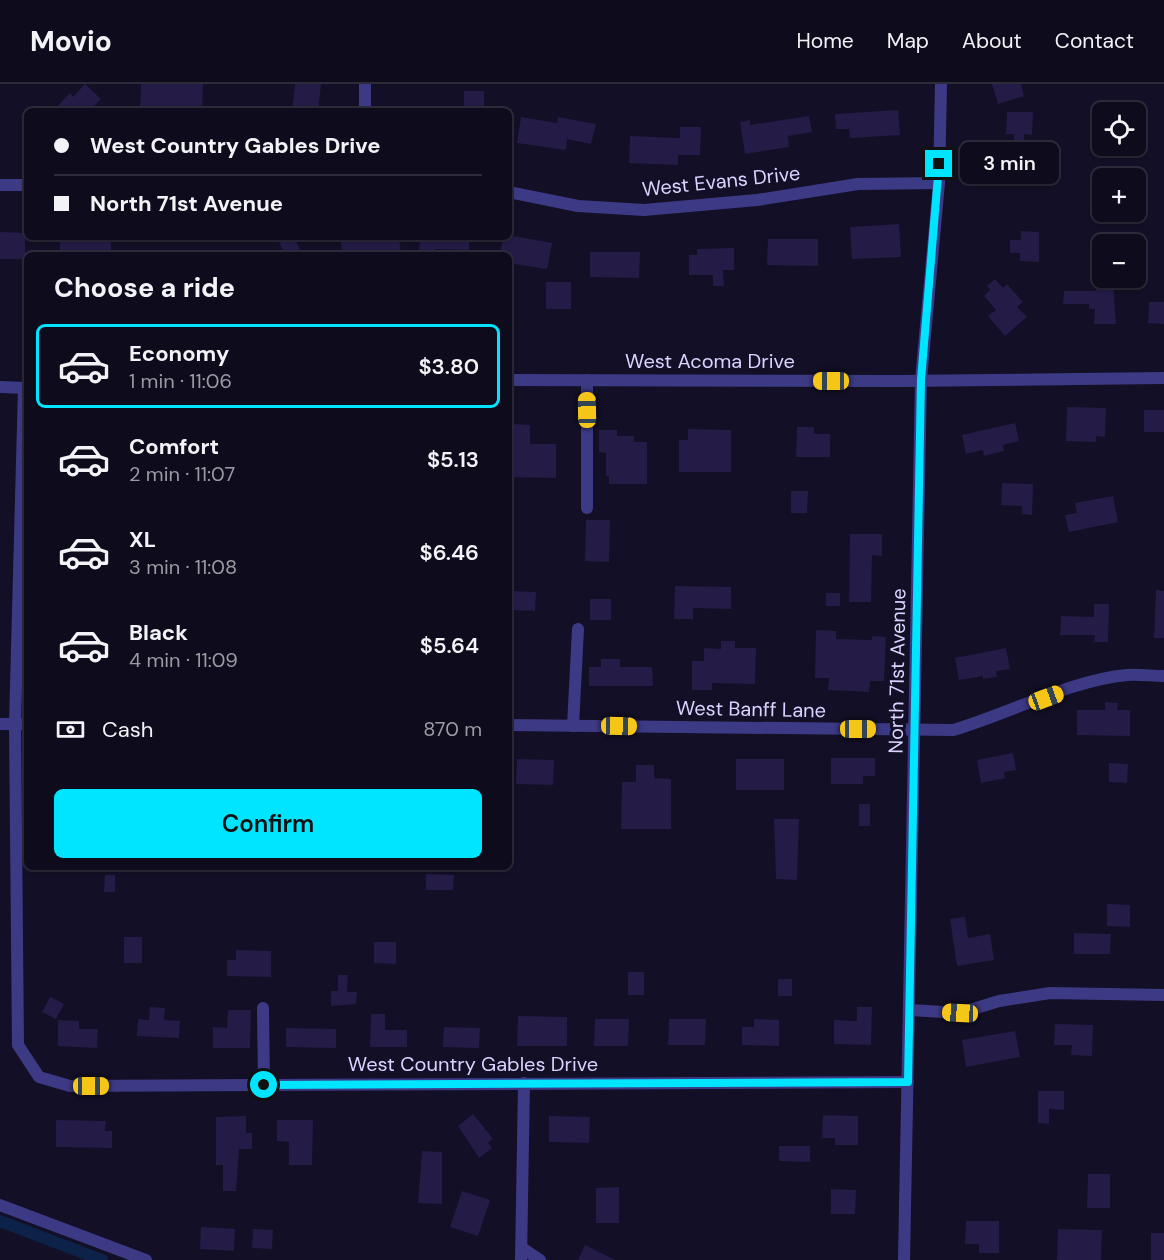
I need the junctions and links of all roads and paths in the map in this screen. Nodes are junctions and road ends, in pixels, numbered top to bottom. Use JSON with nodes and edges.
{"nodes":[{"id":1,"x":365,"y":84,"type":"edge"},
{"id":2,"x":941,"y":84,"type":"edge"},
{"id":3,"x":365,"y":108,"type":"edge"},
{"id":4,"x":939,"y":183,"type":"junction"},
{"id":5,"x":0,"y":185,"type":"edge"},
{"id":6,"x":24,"y":185,"type":"edge"},
{"id":7,"x":512,"y":193,"type":"edge"},
{"id":8,"x":1164,"y":378,"type":"edge"},
{"id":9,"x":512,"y":380,"type":"edge"},
{"id":10,"x":587,"y":380,"type":"junction"},
{"id":11,"x":921,"y":380,"type":"junction"},
{"id":12,"x":0,"y":387,"type":"edge"},
{"id":13,"x":24,"y":388,"type":"edge"},
{"id":14,"x":587,"y":508,"type":"dead end"},
{"id":15,"x":24,"y":522,"type":"edge"},
{"id":16,"x":578,"y":629,"type":"dead end"},
{"id":17,"x":1164,"y":676,"type":"edge"},
{"id":18,"x":0,"y":724,"type":"edge"},
{"id":19,"x":21,"y":724,"type":"edge"},
{"id":20,"x":512,"y":725,"type":"edge"},
{"id":21,"x":573,"y":726,"type":"junction"},
{"id":22,"x":915,"y":730,"type":"junction"},
{"id":23,"x":1164,"y":995,"type":"edge"},
{"id":24,"x":263,"y":1008,"type":"dead end"},
{"id":25,"x":910,"y":1010,"type":"junction"},
{"id":26,"x":908,"y":1082,"type":"junction"},
{"id":27,"x":524,"y":1083,"type":"junction"},
{"id":28,"x":264,"y":1085,"type":"junction"},
{"id":29,"x":0,"y":1205,"type":"edge"},
{"id":30,"x":522,"y":1254,"type":"edge"},
{"id":31,"x":146,"y":1260,"type":"edge"},
{"id":32,"x":540,"y":1260,"type":"edge"},
{"id":33,"x":904,"y":1260,"type":"edge"}],
"edges":[{"from":1,"to":3,"type":"street"},
{"from":2,"to":4,"type":"street","name":"North 71st Avenue"},
{"from":4,"to":7,"type":"street","name":"West Evans Drive"},
{"from":4,"to":11,"type":"street","name":"North 71st Avenue"},
{"from":5,"to":6,"type":"street"},
{"from":8,"to":11,"type":"street","name":"West Acoma Drive"},
{"from":9,"to":10,"type":"street","name":"West Acoma Drive"},
{"from":10,"to":11,"type":"street","name":"West Acoma Drive"},
{"from":10,"to":14,"type":"street"},
{"from":11,"to":22,"type":"street","name":"North 71st Avenue"},
{"from":12,"to":13,"type":"street"},
{"from":15,"to":19,"type":"street"},
{"from":16,"to":21,"type":"street"},
{"from":17,"to":22,"type":"street","name":"West Banff Lane"},
{"from":18,"to":19,"type":"street"},
{"from":19,"to":28,"type":"street","name":"West Country Gables Drive"},
{"from":20,"to":21,"type":"street","name":"West Banff Lane"},
{"from":21,"to":22,"type":"street","name":"West Banff Lane"},
{"from":22,"to":25,"type":"street","name":"North 71st Avenue"},
{"from":23,"to":25,"type":"street"},
{"from":24,"to":28,"type":"street"},
{"from":25,"to":26,"type":"street","name":"North 71st Avenue"},
{"from":26,"to":27,"type":"street","name":"West Country Gables Drive"},
{"from":26,"to":33,"type":"street","name":"North 71st Avenue"},
{"from":27,"to":28,"type":"street","name":"West Country Gables Drive"},
{"from":27,"to":30,"type":"street"},
{"from":29,"to":31,"type":"street"},
{"from":30,"to":32,"type":"street"}]}
